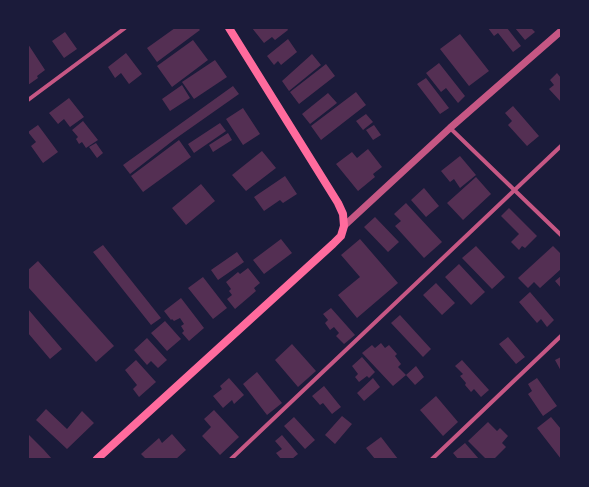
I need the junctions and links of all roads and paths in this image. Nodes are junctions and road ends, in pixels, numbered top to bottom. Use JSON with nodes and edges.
{"nodes":[{"id":1,"x":125,"y":28,"type":"edge"},
{"id":2,"x":228,"y":28,"type":"edge"},
{"id":3,"x":561,"y":31,"type":"edge"},
{"id":4,"x":28,"y":100,"type":"edge"},
{"id":5,"x":450,"y":128,"type":"junction"},
{"id":6,"x":561,"y":146,"type":"edge"},
{"id":7,"x":514,"y":191,"type":"junction"},
{"id":8,"x":344,"y":226,"type":"junction"},
{"id":9,"x":561,"y":235,"type":"edge"},
{"id":10,"x":561,"y":336,"type":"edge"},
{"id":11,"x":97,"y":459,"type":"edge"},
{"id":12,"x":231,"y":459,"type":"edge"},
{"id":13,"x":432,"y":459,"type":"edge"}],
"edges":[{"from":1,"to":4,"type":"street"},
{"from":2,"to":8,"type":"main road"},
{"from":3,"to":5,"type":"street"},
{"from":5,"to":7,"type":"street"},
{"from":5,"to":8,"type":"street"},
{"from":6,"to":7,"type":"street"},
{"from":7,"to":9,"type":"street"},
{"from":7,"to":12,"type":"street"},
{"from":8,"to":11,"type":"main road"},
{"from":10,"to":13,"type":"street"}]}
